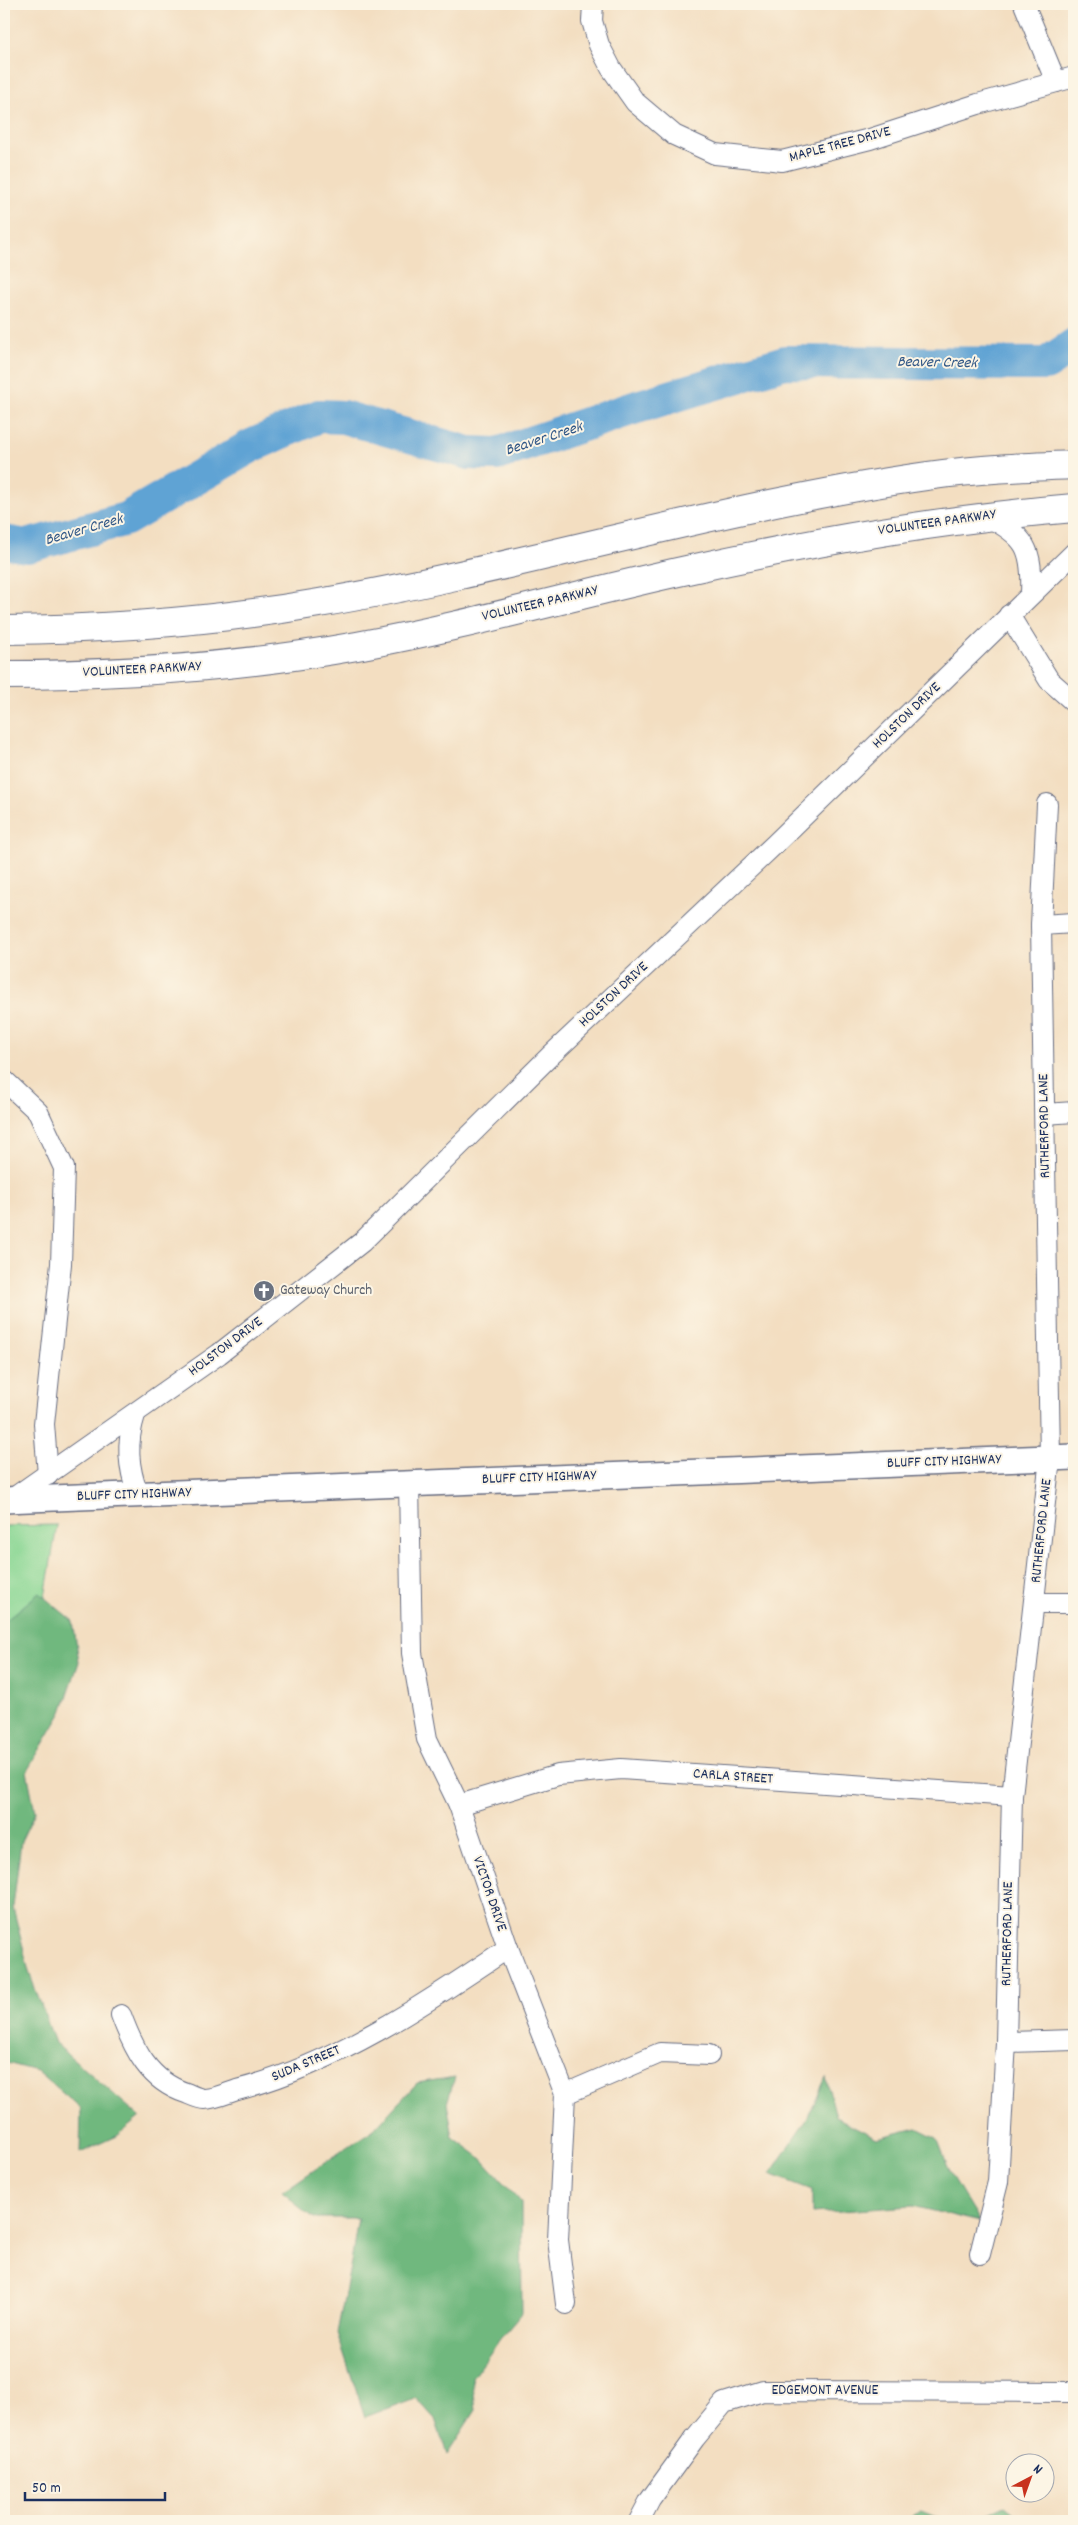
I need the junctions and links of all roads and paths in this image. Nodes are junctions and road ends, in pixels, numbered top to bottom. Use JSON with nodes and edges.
{"nodes":[{"id":1,"x":592,"y":4,"type":"edge"},
{"id":2,"x":1024,"y":4,"type":"edge"},
{"id":3,"x":1065,"y":80,"type":"edge"},
{"id":4,"x":1074,"y":464,"type":"edge"},
{"id":5,"x":1074,"y":508,"type":"edge"},
{"id":6,"x":984,"y":515,"type":"junction"},
{"id":7,"x":1074,"y":553,"type":"edge"},
{"id":8,"x":1031,"y":594,"type":"junction"},
{"id":9,"x":1009,"y":615,"type":"junction"},
{"id":10,"x":4,"y":630,"type":"edge"},
{"id":11,"x":4,"y":675,"type":"edge"},
{"id":12,"x":1074,"y":702,"type":"edge"},
{"id":13,"x":1047,"y":804,"type":"dead end"},
{"id":14,"x":1074,"y":923,"type":"edge"},
{"id":15,"x":1041,"y":925,"type":"junction"},
{"id":16,"x":4,"y":1080,"type":"edge"},
{"id":17,"x":1074,"y":1112,"type":"edge"},
{"id":18,"x":1045,"y":1114,"type":"junction"},
{"id":19,"x":135,"y":1415,"type":"junction"},
{"id":20,"x":1062,"y":1457,"type":"edge"},
{"id":21,"x":48,"y":1475,"type":"junction"},
{"id":22,"x":409,"y":1483,"type":"junction"},
{"id":23,"x":138,"y":1494,"type":"junction"},
{"id":24,"x":8,"y":1500,"type":"edge"},
{"id":25,"x":1034,"y":1603,"type":"junction"},
{"id":26,"x":1074,"y":1603,"type":"edge"},
{"id":27,"x":1012,"y":1796,"type":"junction"},
{"id":28,"x":458,"y":1805,"type":"junction"},
{"id":29,"x":508,"y":1948,"type":"junction"},
{"id":30,"x":122,"y":2015,"type":"dead end"},
{"id":31,"x":1074,"y":2040,"type":"edge"},
{"id":32,"x":1006,"y":2042,"type":"junction"},
{"id":33,"x":709,"y":2055,"type":"dead end"},
{"id":34,"x":565,"y":2094,"type":"junction"},
{"id":35,"x":980,"y":2254,"type":"dead end"},
{"id":36,"x":566,"y":2304,"type":"dead end"},
{"id":37,"x":1074,"y":2392,"type":"edge"},
{"id":38,"x":640,"y":2521,"type":"edge"}],
"edges":[{"from":1,"to":3,"type":"street","name":"MAPLE TREE DRIVE"},
{"from":2,"to":3,"type":"street"},
{"from":4,"to":10,"type":"highway"},
{"from":5,"to":6,"type":"highway","name":"VOLUNTEER PARKWAY"},
{"from":6,"to":8,"type":"street"},
{"from":6,"to":11,"type":"highway","name":"VOLUNTEER PARKWAY"},
{"from":7,"to":8,"type":"street","name":"HOLSTON DRIVE"},
{"from":8,"to":9,"type":"street","name":"HOLSTON DRIVE"},
{"from":9,"to":12,"type":"street"},
{"from":9,"to":19,"type":"street","name":"HOLSTON DRIVE"},
{"from":13,"to":15,"type":"street","name":"RUTHERFORD LANE"},
{"from":14,"to":15,"type":"street"},
{"from":15,"to":18,"type":"street","name":"RUTHERFORD LANE"},
{"from":16,"to":21,"type":"street"},
{"from":17,"to":18,"type":"street"},
{"from":18,"to":20,"type":"street","name":"RUTHERFORD LANE"},
{"from":19,"to":21,"type":"street","name":"HOLSTON DRIVE"},
{"from":19,"to":23,"type":"street"},
{"from":20,"to":22,"type":"main road","name":"BLUFF CITY HIGHWAY"},
{"from":20,"to":25,"type":"street","name":"RUTHERFORD LANE"},
{"from":21,"to":24,"type":"street","name":"HOLSTON DRIVE"},
{"from":22,"to":23,"type":"main road","name":"BLUFF CITY HIGHWAY"},
{"from":22,"to":28,"type":"street","name":"VICTOR DRIVE"},
{"from":23,"to":24,"type":"main road","name":"BLUFF CITY HIGHWAY"},
{"from":25,"to":26,"type":"street"},
{"from":25,"to":27,"type":"street","name":"RUTHERFORD LANE"},
{"from":27,"to":28,"type":"street","name":"CARLA STREET"},
{"from":27,"to":32,"type":"street","name":"RUTHERFORD LANE"},
{"from":28,"to":29,"type":"street","name":"VICTOR DRIVE"},
{"from":29,"to":30,"type":"street","name":"SUDA STREET"},
{"from":29,"to":34,"type":"street","name":"VICTOR DRIVE"},
{"from":31,"to":32,"type":"street"},
{"from":32,"to":35,"type":"street","name":"RUTHERFORD LANE"},
{"from":33,"to":34,"type":"street"},
{"from":34,"to":36,"type":"street","name":"VICTOR DRIVE"},
{"from":37,"to":38,"type":"street","name":"EDGEMONT AVENUE"}]}
